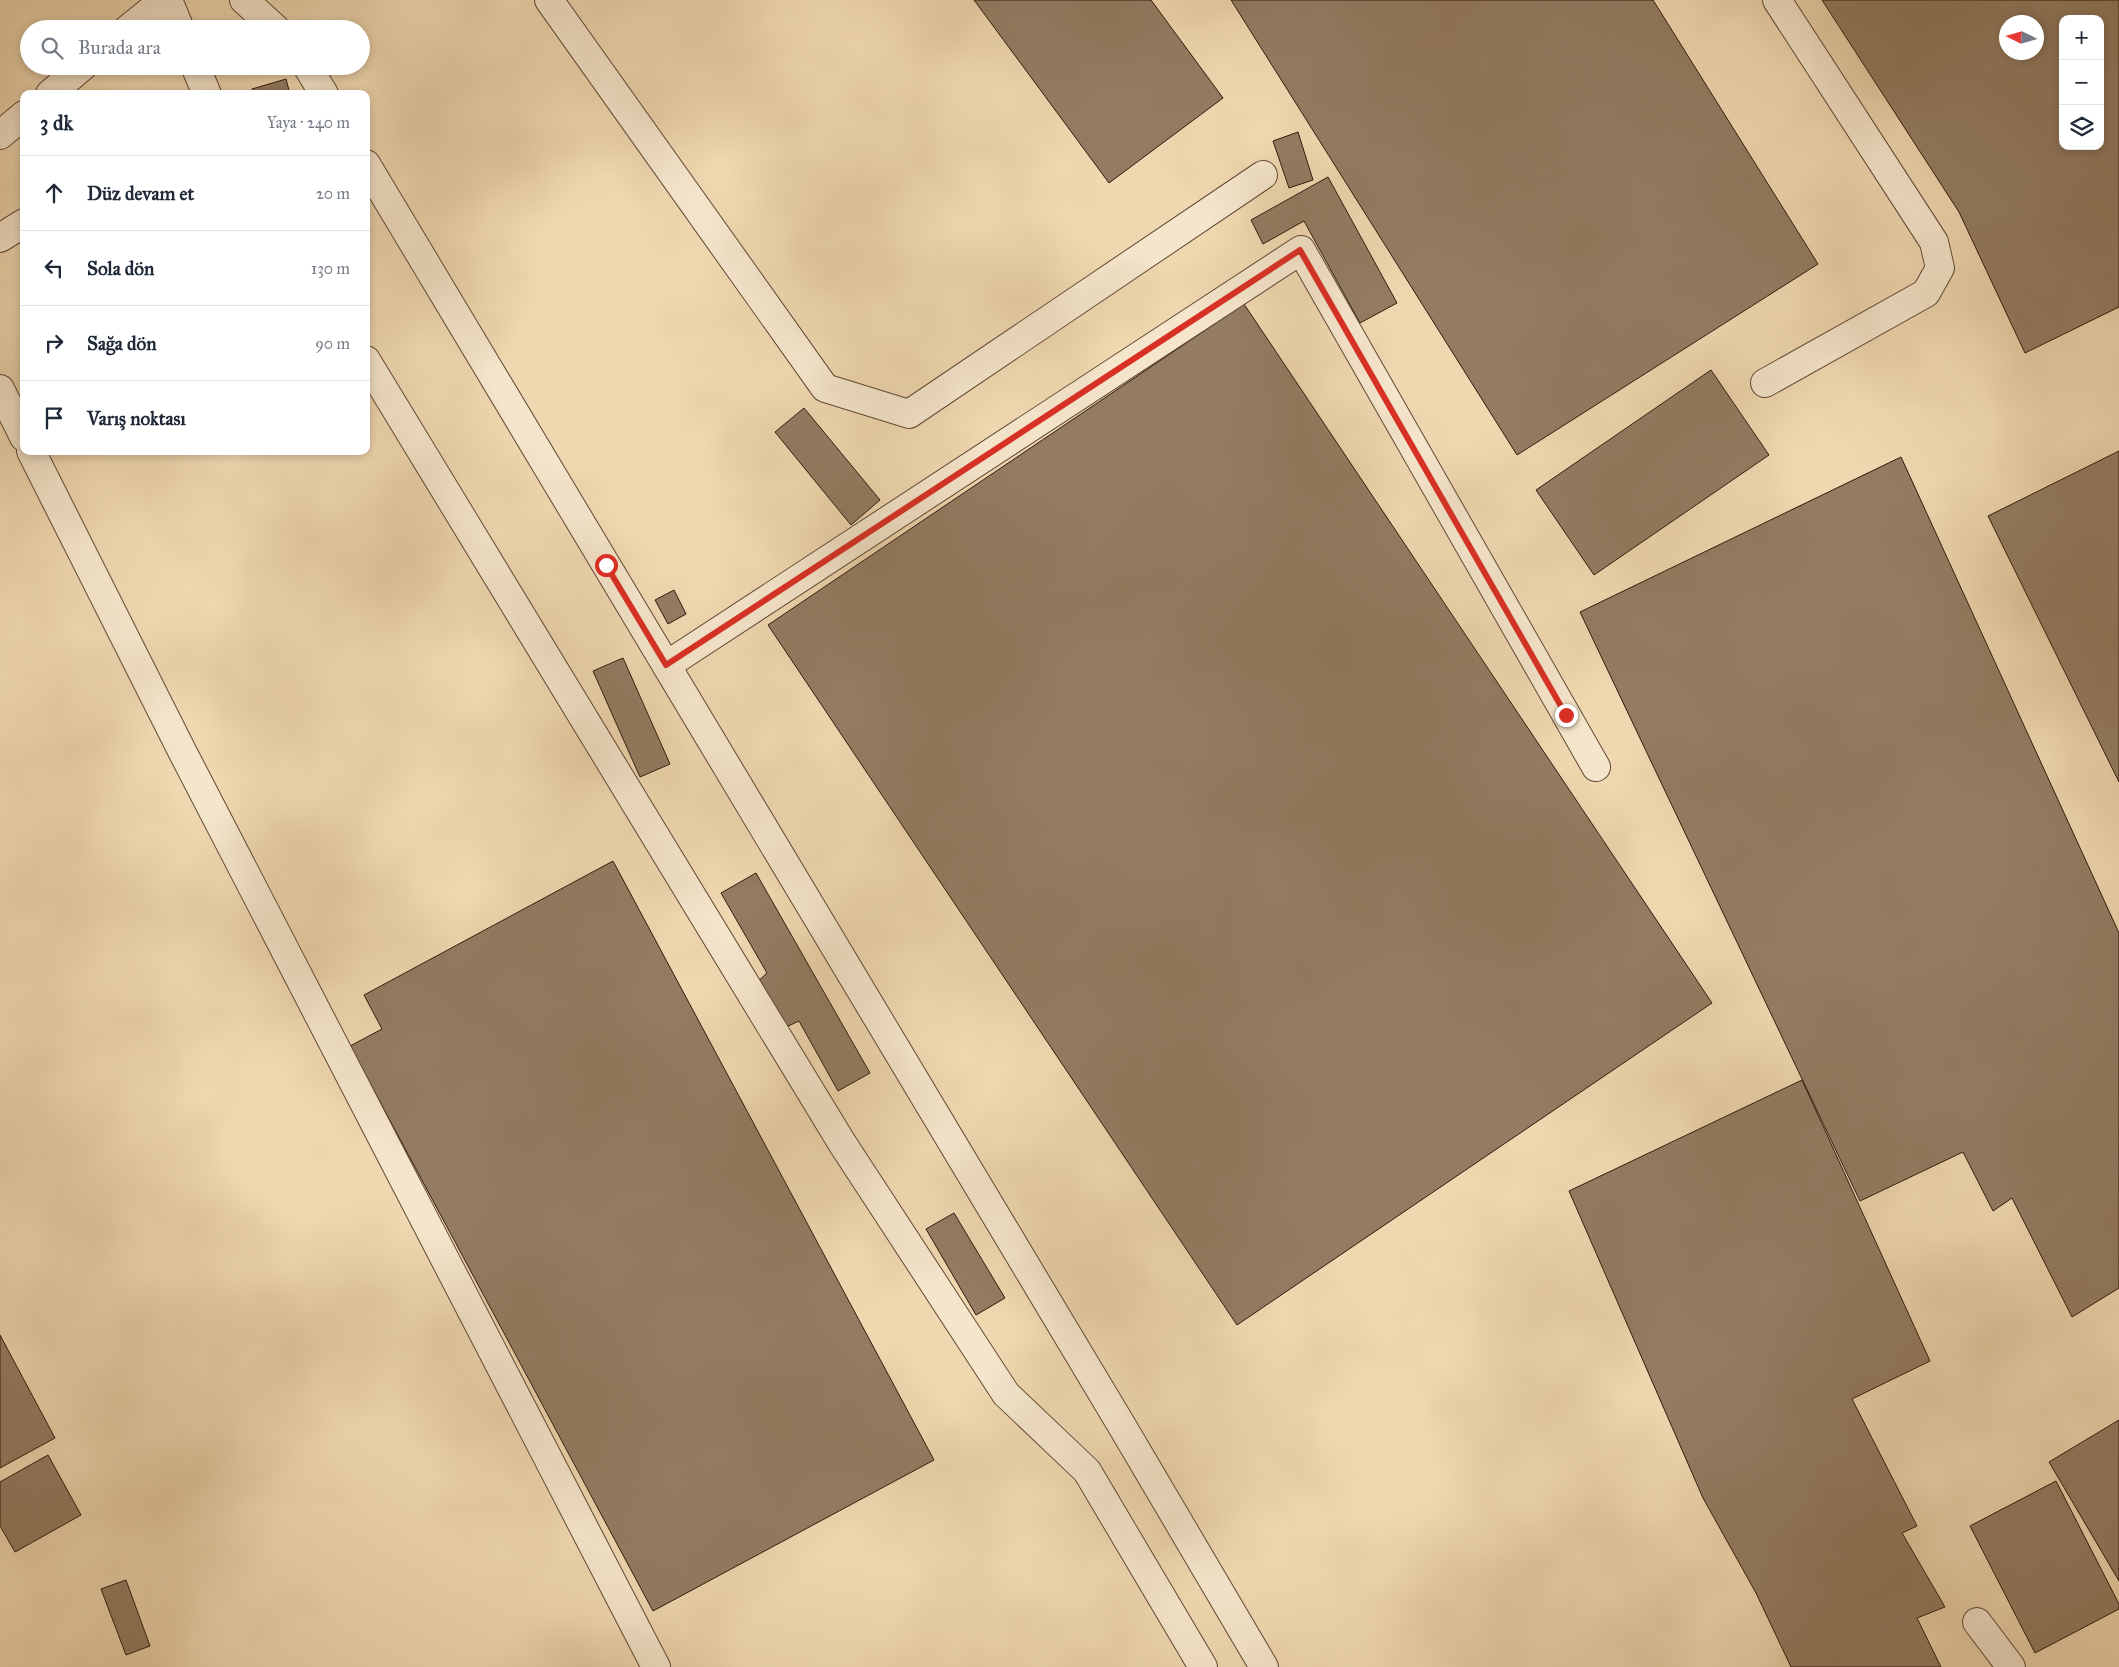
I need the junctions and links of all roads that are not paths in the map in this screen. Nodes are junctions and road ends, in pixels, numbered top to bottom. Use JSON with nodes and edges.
{"nodes":[{"id":1,"x":164,"y":0,"type":"edge"},
{"id":2,"x":168,"y":0,"type":"edge"},
{"id":3,"x":244,"y":0,"type":"edge"},
{"id":4,"x":550,"y":0,"type":"edge"},
{"id":5,"x":1777,"y":0,"type":"edge"},
{"id":6,"x":139,"y":20,"type":"edge"},
{"id":7,"x":176,"y":20,"type":"edge"},
{"id":8,"x":266,"y":20,"type":"edge"},
{"id":9,"x":72,"y":75,"type":"edge"},
{"id":10,"x":199,"y":75,"type":"edge"},
{"id":11,"x":312,"y":75,"type":"edge"},
{"id":12,"x":55,"y":90,"type":"edge"},
{"id":13,"x":205,"y":90,"type":"edge"},
{"id":14,"x":322,"y":90,"type":"edge"},
{"id":15,"x":20,"y":118,"type":"edge"},
{"id":16,"x":0,"y":135,"type":"edge"},
{"id":17,"x":370,"y":171,"type":"edge"},
{"id":18,"x":1263,"y":175,"type":"dead end"},
{"id":19,"x":20,"y":226,"type":"edge"},
{"id":20,"x":0,"y":238,"type":"edge"},
{"id":21,"x":370,"y":367,"type":"edge"},
{"id":22,"x":1765,"y":383,"type":"dead end"},
{"id":23,"x":0,"y":389,"type":"edge"},
{"id":24,"x":20,"y":428,"type":"edge"},
{"id":25,"x":33,"y":455,"type":"edge"},
{"id":26,"x":666,"y":665,"type":"junction"},
{"id":27,"x":1596,"y":767,"type":"dead end"},
{"id":28,"x":1977,"y":1622,"type":"dead end"},
{"id":29,"x":656,"y":1667,"type":"edge"},
{"id":30,"x":1204,"y":1667,"type":"edge"},
{"id":31,"x":1264,"y":1667,"type":"edge"},
{"id":32,"x":2010,"y":1667,"type":"edge"}],
"edges":[{"from":1,"to":6,"type":"street"},
{"from":2,"to":7,"type":"street"},
{"from":3,"to":8,"type":"street"},
{"from":4,"to":18,"type":"street"},
{"from":5,"to":22,"type":"street"},
{"from":9,"to":12,"type":"street"},
{"from":10,"to":13,"type":"street"},
{"from":11,"to":14,"type":"street"},
{"from":15,"to":16,"type":"street"},
{"from":17,"to":26,"type":"street"},
{"from":19,"to":20,"type":"street"},
{"from":21,"to":30,"type":"street"},
{"from":23,"to":24,"type":"street"},
{"from":25,"to":29,"type":"street"},
{"from":26,"to":27,"type":"street"},
{"from":26,"to":31,"type":"street"},
{"from":28,"to":32,"type":"street"}]}
